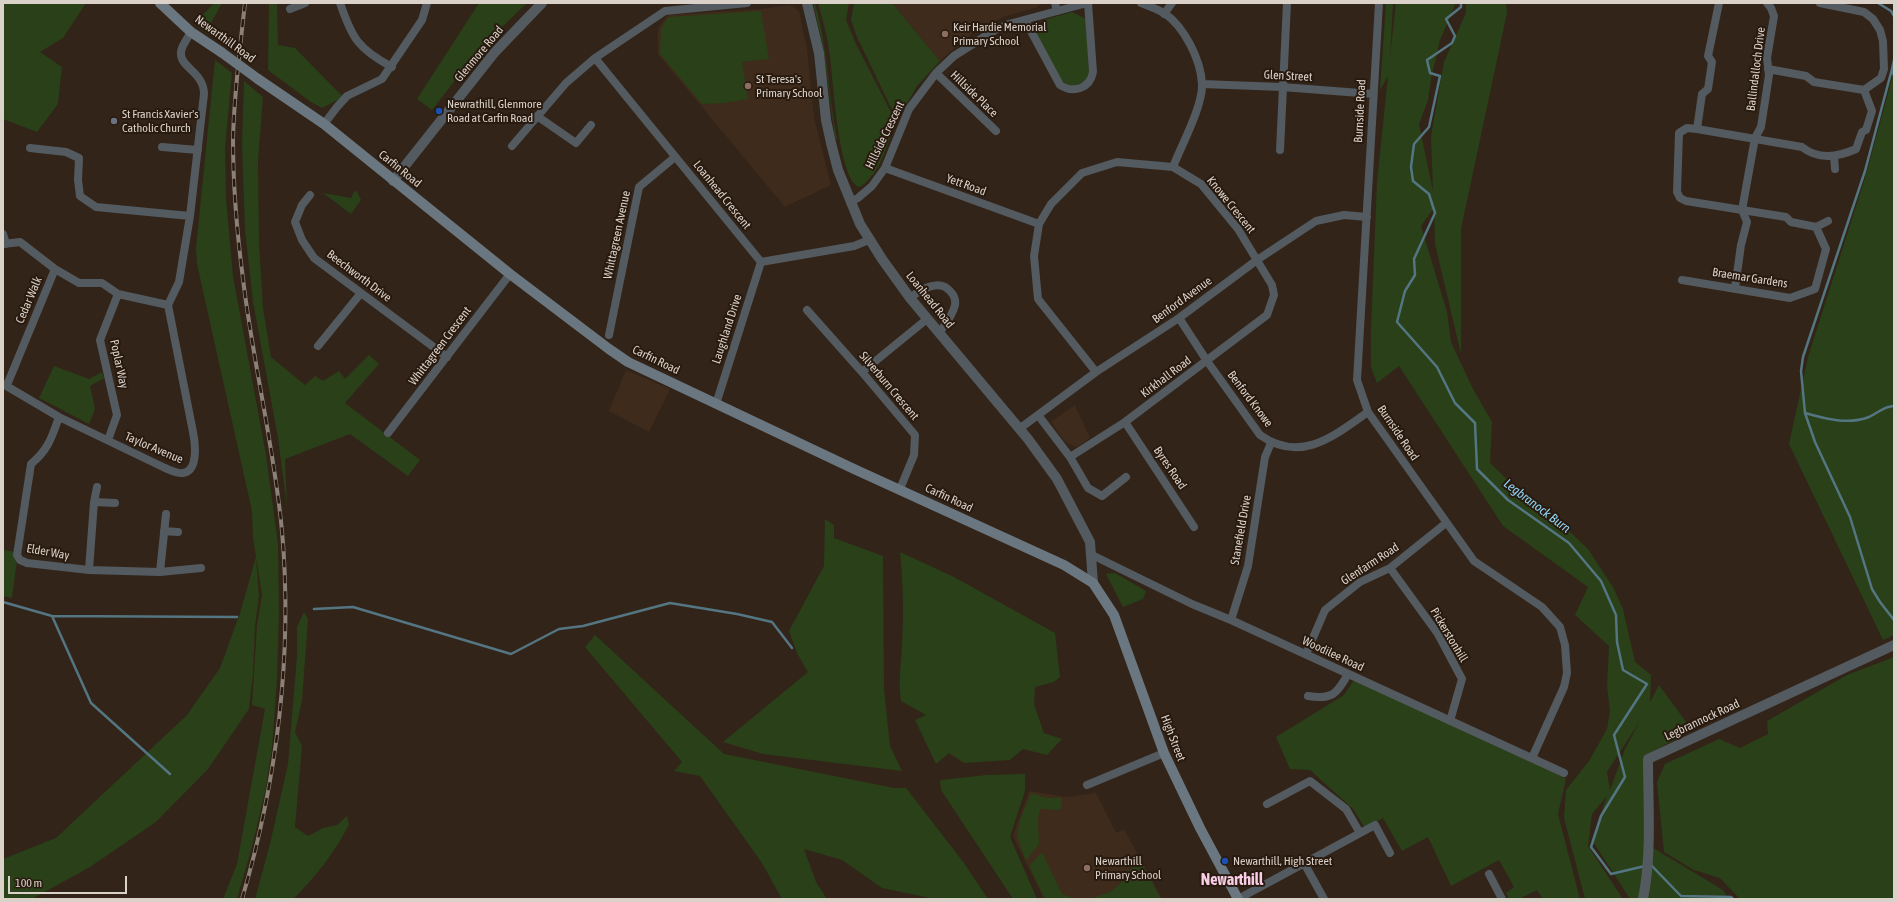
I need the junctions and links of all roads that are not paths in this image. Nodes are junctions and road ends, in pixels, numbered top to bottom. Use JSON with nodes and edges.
{"nodes":[{"id":1,"x":160,"y":3,"type":"edge"},
{"id":2,"x":305,"y":3,"type":"edge"},
{"id":3,"x":340,"y":3,"type":"edge"},
{"id":4,"x":428,"y":3,"type":"edge"},
{"id":5,"x":542,"y":3,"type":"edge"},
{"id":6,"x":747,"y":3,"type":"edge"},
{"id":7,"x":807,"y":3,"type":"edge"},
{"id":8,"x":1088,"y":3,"type":"edge"},
{"id":9,"x":1142,"y":3,"type":"edge"},
{"id":10,"x":1172,"y":3,"type":"edge"},
{"id":11,"x":1287,"y":3,"type":"edge"},
{"id":12,"x":1379,"y":3,"type":"edge"},
{"id":13,"x":1719,"y":3,"type":"edge"},
{"id":14,"x":1769,"y":3,"type":"edge"},
{"id":15,"x":1820,"y":3,"type":"edge"},
{"id":16,"x":1056,"y":7,"type":"edge"},
{"id":17,"x":290,"y":9,"type":"dead end"},
{"id":18,"x":1164,"y":14,"type":"junction"},
{"id":19,"x":1025,"y":20,"type":"junction"},
{"id":20,"x":191,"y":32,"type":"junction"},
{"id":21,"x":595,"y":58,"type":"junction"},
{"id":22,"x":392,"y":67,"type":"junction"},
{"id":23,"x":1768,"y":69,"type":"junction"},
{"id":24,"x":936,"y":73,"type":"junction"},
{"id":25,"x":258,"y":79,"type":"joint"},
{"id":26,"x":1202,"y":84,"type":"junction"},
{"id":27,"x":1282,"y":87,"type":"junction"},
{"id":28,"x":1864,"y":90,"type":"junction"},
{"id":29,"x":1373,"y":94,"type":"junction"},
{"id":30,"x":537,"y":116,"type":"junction"},
{"id":31,"x":324,"y":124,"type":"junction"},
{"id":32,"x":591,"y":125,"type":"dead end"},
{"id":33,"x":1697,"y":129,"type":"junction"},
{"id":34,"x":996,"y":131,"type":"dead end"},
{"id":35,"x":1754,"y":138,"type":"junction"},
{"id":36,"x":512,"y":146,"type":"dead end"},
{"id":37,"x":162,"y":147,"type":"dead end"},
{"id":38,"x":30,"y":148,"type":"dead end"},
{"id":39,"x":198,"y":150,"type":"junction"},
{"id":40,"x":1280,"y":150,"type":"dead end"},
{"id":41,"x":1834,"y":156,"type":"junction"},
{"id":42,"x":675,"y":157,"type":"junction"},
{"id":43,"x":1173,"y":167,"type":"junction"},
{"id":44,"x":885,"y":168,"type":"junction"},
{"id":45,"x":1836,"y":169,"type":"dead end"},
{"id":46,"x":393,"y":181,"type":"junction"},
{"id":47,"x":310,"y":195,"type":"dead end"},
{"id":48,"x":850,"y":202,"type":"junction"},
{"id":49,"x":1742,"y":210,"type":"junction"},
{"id":50,"x":190,"y":216,"type":"junction"},
{"id":51,"x":1367,"y":217,"type":"junction"},
{"id":52,"x":1828,"y":221,"type":"dead end"},
{"id":53,"x":1039,"y":224,"type":"junction"},
{"id":54,"x":1816,"y":227,"type":"junction"},
{"id":55,"x":3,"y":234,"type":"edge"},
{"id":56,"x":869,"y":240,"type":"junction"},
{"id":57,"x":5,"y":244,"type":"edge"},
{"id":58,"x":1257,"y":260,"type":"junction"},
{"id":59,"x":761,"y":262,"type":"junction"},
{"id":60,"x":55,"y":269,"type":"junction"},
{"id":61,"x":510,"y":274,"type":"junction"},
{"id":62,"x":1682,"y":280,"type":"dead end"},
{"id":63,"x":1735,"y":288,"type":"junction"},
{"id":64,"x":361,"y":293,"type":"junction"},
{"id":65,"x":118,"y":294,"type":"junction"},
{"id":66,"x":910,"y":298,"type":"junction"},
{"id":67,"x":168,"y":305,"type":"junction"},
{"id":68,"x":807,"y":310,"type":"dead end"},
{"id":69,"x":1179,"y":318,"type":"junction"},
{"id":70,"x":927,"y":319,"type":"junction"},
{"id":71,"x":939,"y":333,"type":"junction"},
{"id":72,"x":609,"y":335,"type":"dead end"},
{"id":73,"x":318,"y":346,"type":"dead end"},
{"id":74,"x":447,"y":357,"type":"junction"},
{"id":75,"x":1207,"y":361,"type":"junction"},
{"id":76,"x":862,"y":372,"type":"junction"},
{"id":77,"x":1096,"y":372,"type":"junction"},
{"id":78,"x":5,"y":385,"type":"edge"},
{"id":79,"x":716,"y":404,"type":"junction"},
{"id":80,"x":1368,"y":412,"type":"junction"},
{"id":81,"x":1038,"y":415,"type":"junction"},
{"id":82,"x":60,"y":417,"type":"junction"},
{"id":83,"x":1125,"y":422,"type":"junction"},
{"id":84,"x":1019,"y":429,"type":"junction"},
{"id":85,"x":388,"y":433,"type":"dead end"},
{"id":86,"x":108,"y":440,"type":"junction"},
{"id":87,"x":1271,"y":443,"type":"junction"},
{"id":88,"x":1070,"y":457,"type":"junction"},
{"id":89,"x":1126,"y":477,"type":"dead end"},
{"id":90,"x":97,"y":487,"type":"dead end"},
{"id":91,"x":900,"y":489,"type":"junction"},
{"id":92,"x":94,"y":502,"type":"junction"},
{"id":93,"x":115,"y":503,"type":"dead end"},
{"id":94,"x":166,"y":514,"type":"dead end"},
{"id":95,"x":1446,"y":524,"type":"junction"},
{"id":96,"x":1194,"y":527,"type":"dead end"},
{"id":97,"x":164,"y":531,"type":"junction"},
{"id":98,"x":178,"y":532,"type":"dead end"},
{"id":99,"x":1092,"y":556,"type":"junction"},
{"id":100,"x":201,"y":568,"type":"dead end"},
{"id":101,"x":1390,"y":568,"type":"junction"},
{"id":102,"x":89,"y":570,"type":"junction"},
{"id":103,"x":160,"y":572,"type":"junction"},
{"id":104,"x":1093,"y":583,"type":"junction"},
{"id":105,"x":1232,"y":620,"type":"junction"},
{"id":106,"x":1894,"y":645,"type":"edge"},
{"id":107,"x":1306,"y":654,"type":"junction"},
{"id":108,"x":1348,"y":674,"type":"junction"},
{"id":109,"x":1308,"y":696,"type":"dead end"},
{"id":110,"x":1450,"y":721,"type":"junction"},
{"id":111,"x":1164,"y":753,"type":"junction"},
{"id":112,"x":1532,"y":758,"type":"junction"},
{"id":113,"x":1564,"y":773,"type":"dead end"},
{"id":114,"x":1087,"y":785,"type":"dead end"},
{"id":115,"x":1267,"y":804,"type":"dead end"},
{"id":116,"x":1360,"y":833,"type":"junction"},
{"id":117,"x":1390,"y":853,"type":"dead end"},
{"id":118,"x":1304,"y":863,"type":"junction"},
{"id":119,"x":1489,"y":874,"type":"dead end"},
{"id":120,"x":1238,"y":899,"type":"edge"},
{"id":121,"x":1324,"y":899,"type":"edge"},
{"id":122,"x":1502,"y":899,"type":"edge"},
{"id":123,"x":1643,"y":899,"type":"edge"}],
"edges":[{"from":1,"to":20,"type":"main road","name":"Newarthill Road"},
{"from":2,"to":17,"type":"street"},
{"from":3,"to":22,"type":"street"},
{"from":4,"to":22,"type":"street"},
{"from":5,"to":46,"type":"street","name":"Glenmore Road"},
{"from":6,"to":21,"type":"street"},
{"from":7,"to":48,"type":"street","name":"Loanhead Road"},
{"from":8,"to":16,"type":"street","name":"Hillside Crescent"},
{"from":8,"to":19,"type":"street"},
{"from":9,"to":18,"type":"street"},
{"from":10,"to":18,"type":"street"},
{"from":11,"to":27,"type":"street"},
{"from":12,"to":29,"type":"street","name":"Burnside Road"},
{"from":13,"to":33,"type":"street"},
{"from":14,"to":23,"type":"street","name":"Ballindalloch Drive"},
{"from":15,"to":28,"type":"street"},
{"from":16,"to":19,"type":"street","name":"Hillside Crescent"},
{"from":18,"to":26,"type":"street"},
{"from":19,"to":24,"type":"street","name":"Hillside Crescent"},
{"from":20,"to":25,"type":"main road","name":"Newarthill Road","bridge":true},
{"from":20,"to":39,"type":"street"},
{"from":21,"to":30,"type":"street"},
{"from":21,"to":42,"type":"street","name":"Loanhead Crescent"},
{"from":22,"to":31,"type":"street"},
{"from":23,"to":28,"type":"street"},
{"from":23,"to":35,"type":"street","name":"Ballindalloch Drive"},
{"from":24,"to":34,"type":"street","name":"Hillside Place"},
{"from":24,"to":44,"type":"street","name":"Hillside Crescent"},
{"from":25,"to":31,"type":"main road","name":"Carfin Road"},
{"from":26,"to":27,"type":"street","name":"Glen Street"},
{"from":26,"to":43,"type":"street"},
{"from":27,"to":29,"type":"street","name":"Glen Street"},
{"from":27,"to":40,"type":"street"},
{"from":28,"to":41,"type":"street"},
{"from":29,"to":51,"type":"street","name":"Burnside Road"},
{"from":30,"to":32,"type":"street"},
{"from":30,"to":36,"type":"street"},
{"from":31,"to":46,"type":"main road","name":"Carfin Road"},
{"from":33,"to":35,"type":"street"},
{"from":33,"to":49,"type":"street"},
{"from":35,"to":41,"type":"street"},
{"from":35,"to":49,"type":"street","name":"Ballindalloch Drive"},
{"from":37,"to":39,"type":"street"},
{"from":38,"to":50,"type":"street"},
{"from":39,"to":50,"type":"street"},
{"from":41,"to":45,"type":"street"},
{"from":42,"to":59,"type":"street","name":"Loanhead Crescent"},
{"from":42,"to":72,"type":"street","name":"Whittagreen Avenue"},
{"from":43,"to":53,"type":"street","name":"Knowe Crescent"},
{"from":43,"to":58,"type":"street","name":"Knowe Crescent"},
{"from":44,"to":48,"type":"street","name":"Hillside Crescent"},
{"from":44,"to":53,"type":"street","name":"Yett Road"},
{"from":46,"to":61,"type":"main road","name":"Carfin Road"},
{"from":47,"to":64,"type":"street","name":"Beechworth Drive"},
{"from":48,"to":56,"type":"street","name":"Loanhead Road"},
{"from":49,"to":54,"type":"street"},
{"from":49,"to":63,"type":"street","name":"Ballindalloch Drive"},
{"from":50,"to":67,"type":"street"},
{"from":51,"to":58,"type":"street","name":"Benford Avenue"},
{"from":51,"to":80,"type":"street","name":"Burnside Road"},
{"from":52,"to":54,"type":"street"},
{"from":53,"to":77,"type":"street","name":"Knowe Crescent"},
{"from":54,"to":63,"type":"street","name":"Braemar Gardens"},
{"from":55,"to":57,"type":"street"},
{"from":56,"to":59,"type":"street"},
{"from":56,"to":66,"type":"street","name":"Loanhead Road"},
{"from":57,"to":60,"type":"street"},
{"from":58,"to":69,"type":"street","name":"Benford Avenue"},
{"from":58,"to":75,"type":"street","name":"Kirkhall Road"},
{"from":59,"to":79,"type":"street","name":"Laughland Drive"},
{"from":60,"to":65,"type":"street"},
{"from":60,"to":78,"type":"street","name":"Cedar Walk"},
{"from":61,"to":74,"type":"street","name":"Whittagreen Crescent"},
{"from":61,"to":79,"type":"main road","name":"Carfin Road"},
{"from":62,"to":63,"type":"street","name":"Braemar Gardens"},
{"from":64,"to":73,"type":"street"},
{"from":64,"to":74,"type":"street","name":"Beechworth Drive"},
{"from":65,"to":67,"type":"street"},
{"from":65,"to":86,"type":"street","name":"Poplar Way"},
{"from":66,"to":70,"type":"street","name":"Loanhead Road"},
{"from":66,"to":71,"type":"street"},
{"from":67,"to":86,"type":"street","name":"Taylor Avenue"},
{"from":68,"to":76,"type":"street","name":"Silverburn Crescent"},
{"from":69,"to":75,"type":"street","name":"Benford Knowe"},
{"from":69,"to":77,"type":"street","name":"Benford Avenue"},
{"from":70,"to":71,"type":"street","name":"Loanhead Road"},
{"from":70,"to":76,"type":"street"},
{"from":71,"to":84,"type":"street","name":"Loanhead Road"},
{"from":74,"to":85,"type":"street","name":"Whittagreen Crescent"},
{"from":75,"to":83,"type":"street","name":"Kirkhall Road"},
{"from":75,"to":87,"type":"street","name":"Benford Knowe"},
{"from":76,"to":91,"type":"street","name":"Silverburn Crescent"},
{"from":77,"to":81,"type":"street","name":"Benford Avenue"},
{"from":78,"to":82,"type":"street","name":"Taylor Avenue"},
{"from":79,"to":91,"type":"main road","name":"Carfin Road"},
{"from":80,"to":87,"type":"street","name":"Benford Knowe"},
{"from":80,"to":95,"type":"street","name":"Burnside Road"},
{"from":81,"to":84,"type":"street","name":"Benford Avenue"},
{"from":81,"to":88,"type":"street"},
{"from":82,"to":86,"type":"street","name":"Taylor Avenue"},
{"from":82,"to":102,"type":"street","name":"Elder Way"},
{"from":83,"to":88,"type":"street","name":"Kirkhall Road"},
{"from":83,"to":96,"type":"street","name":"Byres Road"},
{"from":84,"to":99,"type":"street","name":"Loanhead Road"},
{"from":87,"to":105,"type":"street","name":"Stanefield Drive"},
{"from":88,"to":89,"type":"street"},
{"from":90,"to":92,"type":"street"},
{"from":91,"to":104,"type":"main road","name":"Carfin Road"},
{"from":92,"to":93,"type":"street"},
{"from":92,"to":102,"type":"street"},
{"from":94,"to":97,"type":"street"},
{"from":95,"to":101,"type":"street","name":"Glenfarm Road"},
{"from":95,"to":112,"type":"street","name":"Burnside Road"},
{"from":97,"to":98,"type":"street"},
{"from":97,"to":103,"type":"street"},
{"from":99,"to":104,"type":"street","name":"Loanhead Road"},
{"from":99,"to":105,"type":"street","name":"Woodilee Road"},
{"from":100,"to":103,"type":"street","name":"Elder Way"},
{"from":101,"to":107,"type":"street","name":"Glenfarm Road"},
{"from":101,"to":110,"type":"street","name":"Pickerstonhill"},
{"from":102,"to":103,"type":"street","name":"Elder Way"},
{"from":104,"to":111,"type":"main road","name":"High Street"},
{"from":105,"to":107,"type":"street","name":"Woodilee Road"},
{"from":106,"to":123,"type":"street","name":"Legbrannock Road"},
{"from":107,"to":108,"type":"street","name":"Woodilee Road"},
{"from":108,"to":109,"type":"street"},
{"from":108,"to":110,"type":"street","name":"Woodilee Road"},
{"from":110,"to":112,"type":"street","name":"Woodilee Road"},
{"from":111,"to":114,"type":"street"},
{"from":111,"to":120,"type":"main road","name":"High Street"},
{"from":112,"to":113,"type":"street","name":"Woodilee Road"},
{"from":115,"to":116,"type":"street"},
{"from":116,"to":117,"type":"street"},
{"from":116,"to":118,"type":"street"},
{"from":118,"to":120,"type":"street"},
{"from":118,"to":121,"type":"street"},
{"from":119,"to":122,"type":"street"}]}
